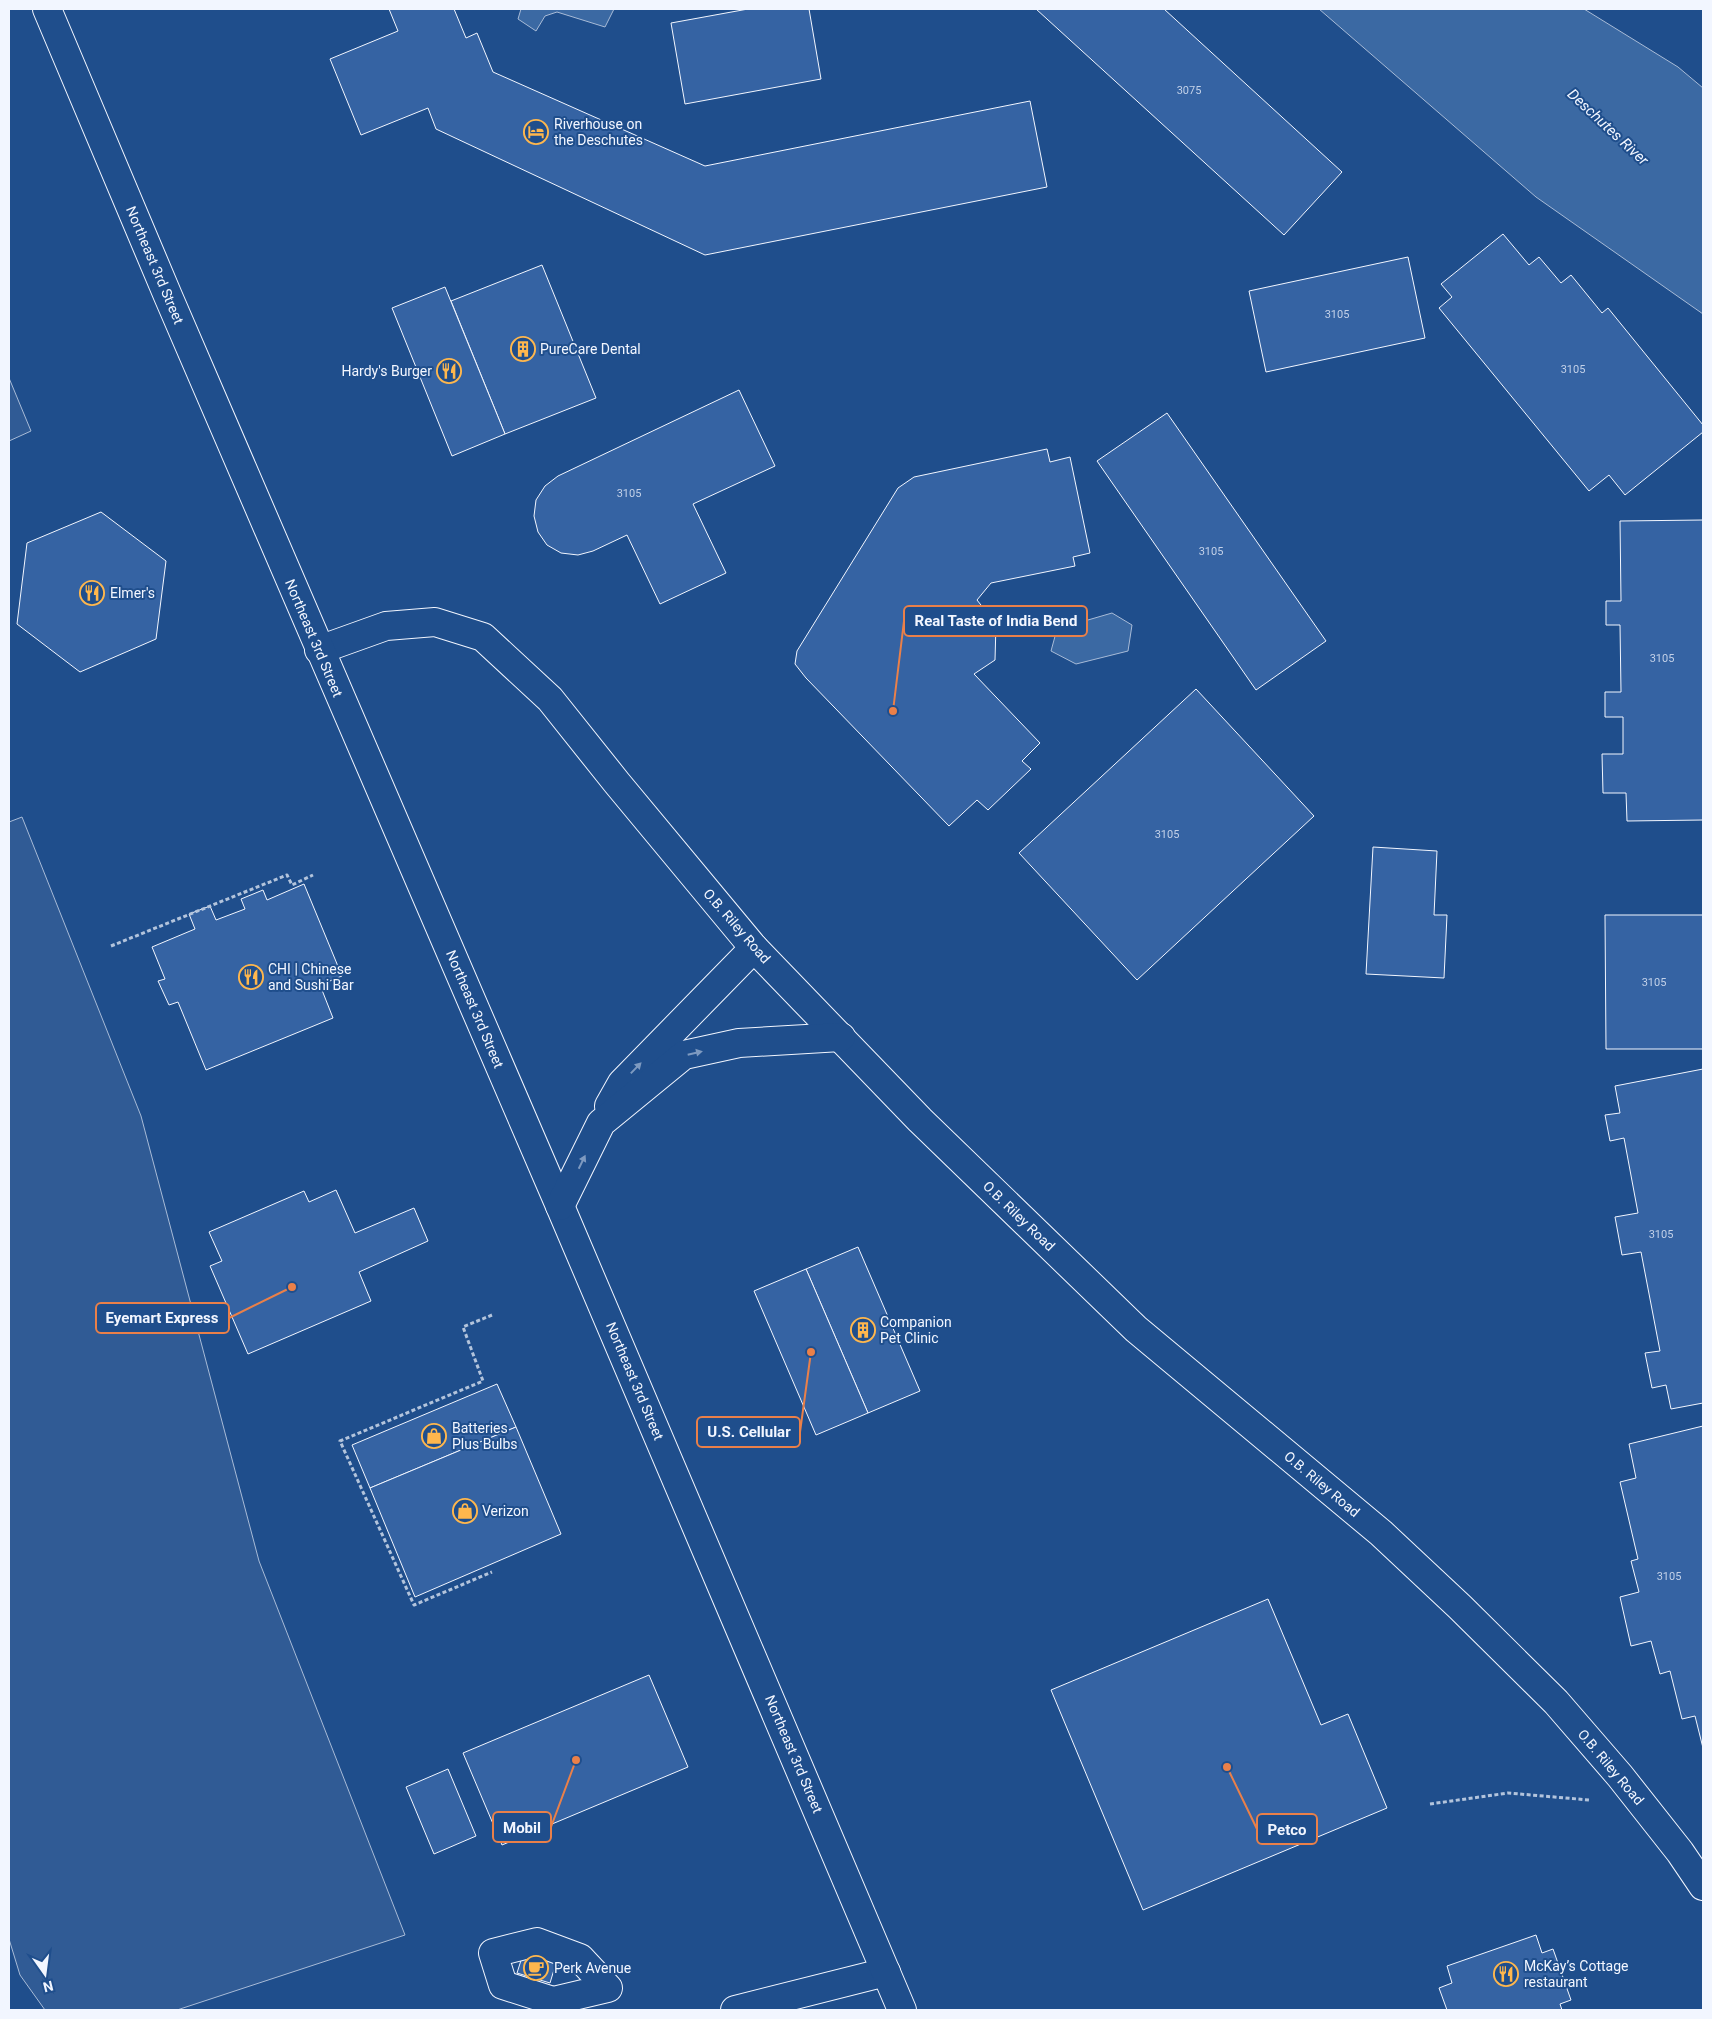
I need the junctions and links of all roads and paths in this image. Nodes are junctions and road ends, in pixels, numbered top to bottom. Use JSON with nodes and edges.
{"nodes":[{"id":1,"x":47,"y":9,"type":"edge"},
{"id":2,"x":319,"y":650,"type":"junction"},
{"id":3,"x":313,"y":875,"type":"dead end"},
{"id":4,"x":111,"y":946,"type":"dead end"},
{"id":5,"x":754,"y":948,"type":"junction"},
{"id":6,"x":841,"y":1037,"type":"junction"},
{"id":7,"x":601,"y":1123,"type":"junction"},
{"id":8,"x":560,"y":1206,"type":"junction"},
{"id":9,"x":492,"y":1315,"type":"dead end"},
{"id":10,"x":492,"y":1572,"type":"dead end"},
{"id":11,"x":1589,"y":1800,"type":"dead end"},
{"id":12,"x":1430,"y":1804,"type":"dead end"},
{"id":13,"x":1703,"y":1886,"type":"edge"},
{"id":14,"x":886,"y":1972,"type":"junction"},
{"id":15,"x":735,"y":2010,"type":"edge"},
{"id":16,"x":902,"y":2010,"type":"edge"}],
"edges":[{"from":1,"to":2,"type":"main road","name":"Northeast 3rd Street"},
{"from":2,"to":5,"type":"main road","name":"O.B. Riley Road"},
{"from":2,"to":8,"type":"main road","name":"Northeast 3rd Street"},
{"from":3,"to":4,"type":"path"},
{"from":5,"to":6,"type":"main road","name":"O.B. Riley Road"},
{"from":7,"to":5,"type":"main road","one_way":true},
{"from":7,"to":6,"type":"main road","one_way":true},
{"from":6,"to":13,"type":"main road","name":"O.B. Riley Road"},
{"from":8,"to":7,"type":"main road","one_way":true},
{"from":8,"to":14,"type":"main road","name":"Northeast 3rd Street"},
{"from":9,"to":10,"type":"path"},
{"from":11,"to":12,"type":"path"},
{"from":14,"to":15,"type":"main road"},
{"from":14,"to":16,"type":"main road","name":"Northeast 3rd Street"}]}
